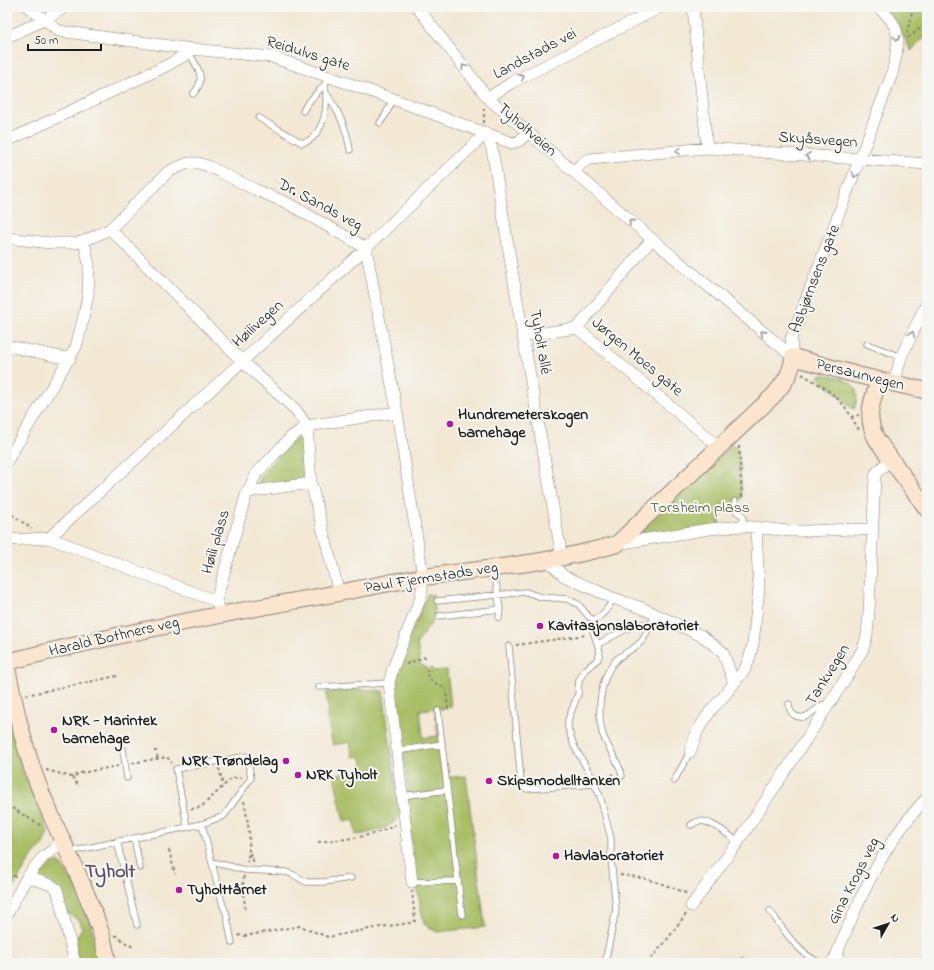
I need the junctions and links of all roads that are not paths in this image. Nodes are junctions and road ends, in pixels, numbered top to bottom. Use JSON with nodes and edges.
{"nodes":[{"id":1,"x":28,"y":7,"type":"edge"},
{"id":2,"x":65,"y":7,"type":"edge"},
{"id":3,"x":417,"y":7,"type":"edge"},
{"id":4,"x":661,"y":7,"type":"edge"},
{"id":5,"x":693,"y":7,"type":"edge"},
{"id":6,"x":877,"y":7,"type":"edge"},
{"id":7,"x":44,"y":20,"type":"junction"},
{"id":8,"x":7,"y":37,"type":"edge"},
{"id":9,"x":190,"y":51,"type":"junction"},
{"id":10,"x":326,"y":80,"type":"junction"},
{"id":11,"x":326,"y":92,"type":"junction"},
{"id":12,"x":193,"y":94,"type":"dead end"},
{"id":13,"x":486,"y":95,"type":"junction"},
{"id":14,"x":393,"y":98,"type":"junction"},
{"id":15,"x":302,"y":111,"type":"dead end"},
{"id":16,"x":259,"y":118,"type":"dead end"},
{"id":17,"x":380,"y":122,"type":"dead end"},
{"id":18,"x":485,"y":129,"type":"junction"},
{"id":19,"x":529,"y":132,"type":"junction"},
{"id":20,"x":7,"y":141,"type":"edge"},
{"id":21,"x":707,"y":148,"type":"junction"},
{"id":22,"x":350,"y":150,"type":"dead end"},
{"id":23,"x":860,"y":159,"type":"junction"},
{"id":24,"x":927,"y":164,"type":"edge"},
{"id":25,"x":574,"y":172,"type":"junction"},
{"id":26,"x":110,"y":230,"type":"junction"},
{"id":27,"x":7,"y":238,"type":"edge"},
{"id":28,"x":652,"y":239,"type":"junction"},
{"id":29,"x":84,"y":241,"type":"junction"},
{"id":30,"x":366,"y":248,"type":"junction"},
{"id":31,"x":927,"y":303,"type":"edge"},
{"id":32,"x":577,"y":328,"type":"junction"},
{"id":33,"x":523,"y":336,"type":"junction"},
{"id":34,"x":867,"y":344,"type":"dead end"},
{"id":35,"x":7,"y":346,"type":"edge"},
{"id":36,"x":70,"y":358,"type":"junction"},
{"id":37,"x":901,"y":358,"type":"junction"},
{"id":38,"x":242,"y":361,"type":"junction"},
{"id":39,"x":792,"y":363,"type":"junction"},
{"id":40,"x":887,"y":382,"type":"junction"},
{"id":41,"x":927,"y":391,"type":"edge"},
{"id":42,"x":397,"y":412,"type":"junction"},
{"id":43,"x":307,"y":426,"type":"junction"},
{"id":44,"x":719,"y":447,"type":"junction"},
{"id":45,"x":891,"y":459,"type":"junction"},
{"id":46,"x":7,"y":461,"type":"edge"},
{"id":47,"x":311,"y":483,"type":"junction"},
{"id":48,"x":248,"y":492,"type":"junction"},
{"id":49,"x":735,"y":501,"type":"road end"},
{"id":50,"x":927,"y":509,"type":"edge"},
{"id":51,"x":744,"y":526,"type":"junction"},
{"id":52,"x":756,"y":528,"type":"junction"},
{"id":53,"x":873,"y":530,"type":"junction"},
{"id":54,"x":46,"y":538,"type":"junction"},
{"id":55,"x":7,"y":540,"type":"edge"},
{"id":56,"x":617,"y":544,"type":"junction"},
{"id":57,"x":555,"y":559,"type":"junction"},
{"id":58,"x":494,"y":568,"type":"junction"},
{"id":59,"x":423,"y":577,"type":"junction"},
{"id":60,"x":339,"y":593,"type":"junction"},
{"id":61,"x":497,"y":595,"type":"junction"},
{"id":62,"x":613,"y":598,"type":"junction"},
{"id":63,"x":437,"y":601,"type":"dead end"},
{"id":64,"x":219,"y":608,"type":"junction"},
{"id":65,"x":500,"y":609,"type":"junction"},
{"id":66,"x":657,"y":615,"type":"junction"},
{"id":67,"x":439,"y":616,"type":"dead end"},
{"id":68,"x":499,"y":618,"type":"dead end"},
{"id":69,"x":594,"y":620,"type":"junction"},
{"id":70,"x":650,"y":624,"type":"junction"},
{"id":71,"x":598,"y":644,"type":"junction"},
{"id":72,"x":508,"y":646,"type":"road end"},
{"id":73,"x":7,"y":662,"type":"edge"},
{"id":74,"x":7,"y":668,"type":"edge"},
{"id":75,"x":389,"y":683,"type":"junction"},
{"id":76,"x":734,"y":683,"type":"junction"},
{"id":77,"x":319,"y":687,"type":"dead end"},
{"id":78,"x":830,"y":703,"type":"junction"},
{"id":79,"x":789,"y":704,"type":"dead end"},
{"id":80,"x":438,"y":711,"type":"road end"},
{"id":81,"x":442,"y":744,"type":"junction"},
{"id":82,"x":123,"y":749,"type":"dead end"},
{"id":83,"x":397,"y":750,"type":"junction"},
{"id":84,"x":690,"y":752,"type":"joint"},
{"id":85,"x":622,"y":776,"type":"dead end"},
{"id":86,"x":127,"y":778,"type":"dead end"},
{"id":87,"x":674,"y":781,"type":"dead end"},
{"id":88,"x":597,"y":784,"type":"junction"},
{"id":89,"x":447,"y":790,"type":"junction"},
{"id":90,"x":402,"y":796,"type":"junction"},
{"id":91,"x":927,"y":798,"type":"edge"},
{"id":92,"x":202,"y":824,"type":"junction"},
{"id":93,"x":691,"y":824,"type":"dead end"},
{"id":94,"x":187,"y":826,"type":"junction"},
{"id":95,"x":134,"y":838,"type":"junction"},
{"id":96,"x":117,"y":841,"type":"junction"},
{"id":97,"x":738,"y":842,"type":"junction"},
{"id":98,"x":66,"y":847,"type":"junction"},
{"id":99,"x":212,"y":862,"type":"junction"},
{"id":100,"x":140,"y":868,"type":"dead end"},
{"id":101,"x":27,"y":877,"type":"junction"},
{"id":102,"x":351,"y":878,"type":"dead end"},
{"id":103,"x":458,"y":881,"type":"junction"},
{"id":104,"x":412,"y":882,"type":"joint"},
{"id":105,"x":694,"y":902,"type":"road end"},
{"id":106,"x":770,"y":911,"type":"dead end"},
{"id":107,"x":7,"y":914,"type":"edge"},
{"id":108,"x":462,"y":915,"type":"dead end"},
{"id":109,"x":137,"y":925,"type":"dead end"},
{"id":110,"x":232,"y":943,"type":"dead end"},
{"id":111,"x":836,"y":961,"type":"edge"},
{"id":112,"x":75,"y":963,"type":"edge"},
{"id":113,"x":108,"y":963,"type":"edge"},
{"id":114,"x":605,"y":963,"type":"edge"},
{"id":115,"x":821,"y":963,"type":"edge"}],
"edges":[{"from":1,"to":7,"type":"street","name":"Reidulvs gate"},
{"from":2,"to":7,"type":"street"},
{"from":13,"to":3,"type":"street","name":"Tyholtveien","one_way":true},
{"from":13,"to":4,"type":"street","name":"Landstads vei","one_way":true},
{"from":5,"to":21,"type":"street"},
{"from":6,"to":23,"type":"street","name":"Asbjørnsens gate","one_way":true},
{"from":7,"to":8,"type":"street"},
{"from":7,"to":9,"type":"street","name":"Reidulvs gate"},
{"from":9,"to":10,"type":"street","name":"Reidulvs gate"},
{"from":9,"to":12,"type":"lane"},
{"from":9,"to":20,"type":"street"},
{"from":10,"to":11,"type":"lane"},
{"from":10,"to":14,"type":"street","name":"Reidulvs gate"},
{"from":10,"to":15,"type":"lane"},
{"from":11,"to":16,"type":"lane"},
{"from":11,"to":22,"type":"lane"},
{"from":13,"to":19,"type":"street","name":"Tyholtveien"},
{"from":14,"to":17,"type":"lane"},
{"from":14,"to":18,"type":"street","name":"Reidulvs gate"},
{"from":18,"to":19,"type":"street","name":"Reidulvs gate"},
{"from":18,"to":30,"type":"street","name":"Høilivegen"},
{"from":18,"to":33,"type":"street","name":"Tyholt allé"},
{"from":19,"to":25,"type":"street","name":"Tyholtveien"},
{"from":23,"to":21,"type":"street","name":"Skyåsvegen","one_way":true},
{"from":21,"to":25,"type":"street","name":"Skyåsvegen","one_way":true},
{"from":23,"to":24,"type":"street","name":"Skyåsvegen"},
{"from":23,"to":39,"type":"street","name":"Asbjørnsens gate","one_way":true},
{"from":28,"to":25,"type":"street","name":"Tyholtveien","one_way":true},
{"from":26,"to":29,"type":"street","name":"Dr. Sands veg"},
{"from":26,"to":30,"type":"street","name":"Dr. Sands veg"},
{"from":26,"to":38,"type":"street"},
{"from":27,"to":29,"type":"street","name":"Dr. Sands veg"},
{"from":28,"to":32,"type":"street"},
{"from":39,"to":28,"type":"street","name":"Tyholtveien","one_way":true},
{"from":29,"to":36,"type":"street"},
{"from":30,"to":38,"type":"street","name":"Høilivegen"},
{"from":30,"to":42,"type":"street","name":"Dr. Sands veg"},
{"from":37,"to":31,"type":"street","one_way":true},
{"from":32,"to":33,"type":"street","name":"Jørgen Moes gate"},
{"from":32,"to":44,"type":"street","name":"Jørgen Moes gate"},
{"from":33,"to":57,"type":"street","name":"Tyholt allé"},
{"from":34,"to":37,"type":"lane"},
{"from":35,"to":36,"type":"street"},
{"from":36,"to":46,"type":"street"},
{"from":37,"to":40,"type":"street"},
{"from":38,"to":43,"type":"street"},
{"from":38,"to":54,"type":"street","name":"Høilivegen"},
{"from":39,"to":40,"type":"street","name":"Persaunvegen"},
{"from":39,"to":44,"type":"street"},
{"from":40,"to":41,"type":"street","name":"Persaunvegen"},
{"from":40,"to":45,"type":"street"},
{"from":42,"to":43,"type":"street"},
{"from":42,"to":59,"type":"street","name":"Dr. Sands veg"},
{"from":43,"to":47,"type":"street"},
{"from":43,"to":48,"type":"street","name":"Høili plass"},
{"from":44,"to":56,"type":"street"},
{"from":45,"to":50,"type":"street"},
{"from":45,"to":53,"type":"street","name":"Tankvegen"},
{"from":47,"to":48,"type":"street"},
{"from":47,"to":60,"type":"street"},
{"from":48,"to":64,"type":"street","name":"Høili plass"},
{"from":49,"to":51,"type":"lane"},
{"from":51,"to":52,"type":"street","name":"Paul Fjermstads veg"},
{"from":51,"to":56,"type":"street","name":"Paul Fjermstads veg"},
{"from":52,"to":53,"type":"street","name":"Paul Fjermstads veg"},
{"from":52,"to":76,"type":"street"},
{"from":53,"to":78,"type":"street","name":"Tankvegen"},
{"from":54,"to":55,"type":"street"},
{"from":54,"to":64,"type":"street"},
{"from":56,"to":57,"type":"street","name":"Paul Fjermstads veg"},
{"from":57,"to":58,"type":"street","name":"Paul Fjermstads veg"},
{"from":57,"to":62,"type":"street"},
{"from":58,"to":59,"type":"street","name":"Paul Fjermstads veg"},
{"from":58,"to":61,"type":"lane"},
{"from":59,"to":60,"type":"street","name":"Paul Fjermstads veg"},
{"from":59,"to":75,"type":"street","name":"Dr. Sands veg"},
{"from":60,"to":64,"type":"street","name":"Paul Fjermstads veg"},
{"from":61,"to":63,"type":"lane"},
{"from":61,"to":65,"type":"lane"},
{"from":61,"to":69,"type":"lane"},
{"from":62,"to":66,"type":"street"},
{"from":62,"to":69,"type":"lane"},
{"from":64,"to":73,"type":"street","name":"Harald Bothners veg"},
{"from":65,"to":67,"type":"lane"},
{"from":65,"to":68,"type":"lane"},
{"from":66,"to":70,"type":"lane"},
{"from":66,"to":76,"type":"street"},
{"from":69,"to":71,"type":"lane"},
{"from":70,"to":71,"type":"lane"},
{"from":70,"to":85,"type":"lane"},
{"from":71,"to":88,"type":"lane"},
{"from":72,"to":88,"type":"lane"},
{"from":74,"to":98,"type":"street"},
{"from":75,"to":77,"type":"lane"},
{"from":75,"to":83,"type":"street"},
{"from":76,"to":84,"type":"street"},
{"from":78,"to":79,"type":"lane"},
{"from":78,"to":97,"type":"street","name":"Tankvegen"},
{"from":80,"to":81,"type":"lane"},
{"from":81,"to":83,"type":"lane"},
{"from":81,"to":89,"type":"lane"},
{"from":82,"to":86,"type":"lane"},
{"from":83,"to":90,"type":"street"},
{"from":84,"to":87,"type":"lane"},
{"from":88,"to":114,"type":"lane"},
{"from":89,"to":90,"type":"lane"},
{"from":89,"to":103,"type":"lane"},
{"from":90,"to":104,"type":"street"},
{"from":91,"to":111,"type":"street","name":"Gina Krogs veg"},
{"from":92,"to":94,"type":"lane"},
{"from":92,"to":94,"type":"lane"},
{"from":92,"to":99,"type":"lane"},
{"from":93,"to":97,"type":"lane"},
{"from":94,"to":95,"type":"lane"},
{"from":95,"to":96,"type":"lane"},
{"from":95,"to":100,"type":"lane"},
{"from":96,"to":98,"type":"lane"},
{"from":96,"to":109,"type":"lane"},
{"from":97,"to":105,"type":"street","name":"Tankvegen"},
{"from":98,"to":101,"type":"street"},
{"from":98,"to":113,"type":"street"},
{"from":99,"to":102,"type":"lane"},
{"from":99,"to":110,"type":"lane"},
{"from":101,"to":107,"type":"street"},
{"from":101,"to":112,"type":"street"},
{"from":103,"to":104,"type":"lane"},
{"from":103,"to":108,"type":"lane"},
{"from":106,"to":115,"type":"lane"}]}
